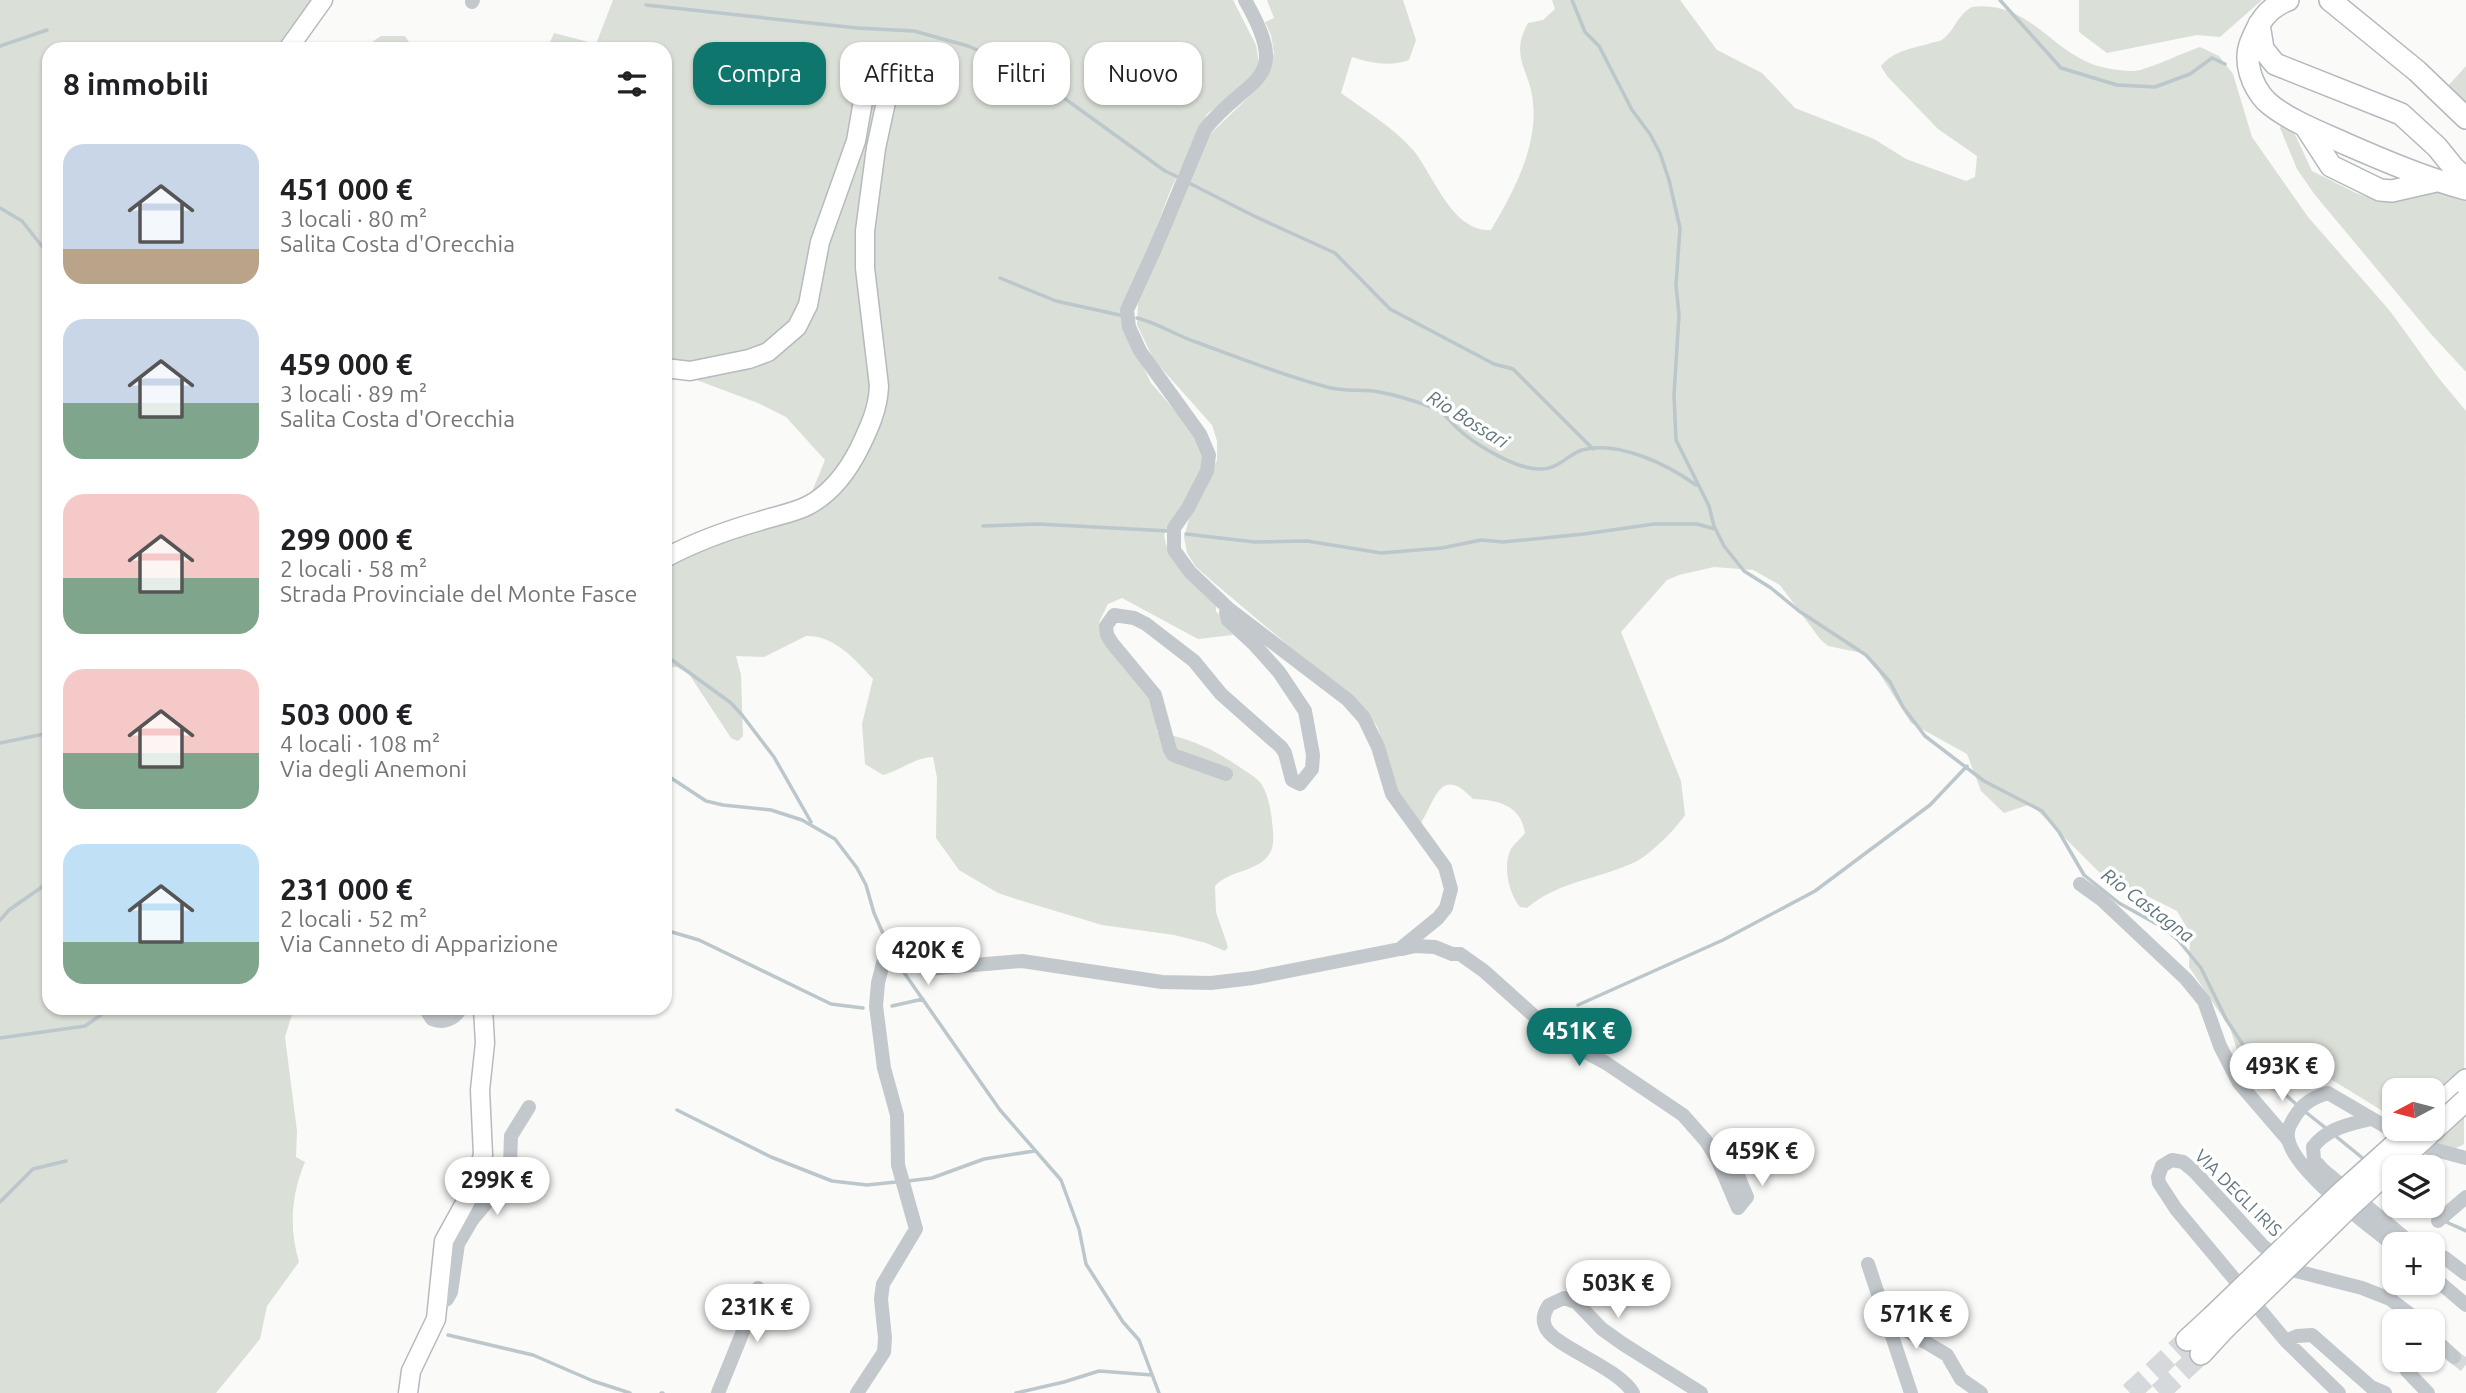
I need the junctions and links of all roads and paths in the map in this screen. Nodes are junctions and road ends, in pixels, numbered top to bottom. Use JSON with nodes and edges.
{"nodes":[{"id":1,"x":323,"y":0,"type":"edge"},
{"id":2,"x":1245,"y":0,"type":"edge"},
{"id":3,"x":2288,"y":0,"type":"edge"},
{"id":4,"x":2330,"y":0,"type":"edge"},
{"id":5,"x":2259,"y":24,"type":"junction"},
{"id":6,"x":293,"y":42,"type":"edge"},
{"id":7,"x":2466,"y":118,"type":"edge"},
{"id":8,"x":2305,"y":126,"type":"junction"},
{"id":9,"x":2466,"y":178,"type":"edge"},
{"id":10,"x":2436,"y":181,"type":"junction"},
{"id":11,"x":2466,"y":189,"type":"edge"},
{"id":12,"x":672,"y":369,"type":"edge"},
{"id":13,"x":672,"y":554,"type":"edge"},
{"id":14,"x":1229,"y":609,"type":"junction"},
{"id":15,"x":1226,"y":774,"type":"dead end"},
{"id":16,"x":2080,"y":884,"type":"dead end"},
{"id":17,"x":1400,"y":949,"type":"junction"},
{"id":18,"x":429,"y":1015,"type":"edge"},
{"id":19,"x":455,"y":1015,"type":"edge"},
{"id":20,"x":483,"y":1015,"type":"edge"},
{"id":21,"x":2466,"y":1080,"type":"edge"},
{"id":22,"x":2445,"y":1099,"type":"edge"},
{"id":23,"x":2466,"y":1100,"type":"edge"},
{"id":24,"x":529,"y":1107,"type":"dead end"},
{"id":25,"x":2370,"y":1119,"type":"junction"},
{"id":26,"x":2288,"y":1140,"type":"junction"},
{"id":27,"x":2399,"y":1141,"type":"edge"},
{"id":28,"x":2464,"y":1154,"type":"edge"},
{"id":29,"x":1731,"y":1159,"type":"dead end"},
{"id":30,"x":2466,"y":1197,"type":"edge"},
{"id":31,"x":2438,"y":1221,"type":"dead end"},
{"id":32,"x":2398,"y":1232,"type":"edge"},
{"id":33,"x":2382,"y":1236,"type":"edge"},
{"id":34,"x":2445,"y":1258,"type":"edge"},
{"id":35,"x":1868,"y":1264,"type":"dead end"},
{"id":36,"x":2466,"y":1274,"type":"edge"},
{"id":37,"x":2445,"y":1287,"type":"edge"},
{"id":38,"x":758,"y":1288,"type":"dead end"},
{"id":39,"x":439,"y":1304,"type":"junction"},
{"id":40,"x":2466,"y":1305,"type":"edge"},
{"id":41,"x":2403,"y":1309,"type":"edge"},
{"id":42,"x":1887,"y":1319,"type":"junction"},
{"id":43,"x":2218,"y":1323,"type":"junction"},
{"id":44,"x":2286,"y":1341,"type":"junction"},
{"id":45,"x":2194,"y":1347,"type":"tunnel mouth"},
{"id":46,"x":2445,"y":1349,"type":"edge"},
{"id":47,"x":2454,"y":1357,"type":"tunnel mouth"},
{"id":48,"x":2408,"y":1372,"type":"edge"},
{"id":49,"x":408,"y":1393,"type":"edge"},
{"id":50,"x":718,"y":1393,"type":"edge"},
{"id":51,"x":857,"y":1393,"type":"edge"},
{"id":52,"x":1633,"y":1393,"type":"edge"},
{"id":53,"x":1701,"y":1393,"type":"edge"},
{"id":54,"x":1911,"y":1393,"type":"edge"},
{"id":55,"x":1981,"y":1393,"type":"edge"},
{"id":56,"x":2339,"y":1393,"type":"edge"},
{"id":57,"x":2385,"y":1393,"type":"edge"},
{"id":58,"x":2428,"y":1393,"type":"edge"}],
"edges":[{"from":1,"to":6,"type":"main road"},
{"from":2,"to":14,"type":"street"},
{"from":3,"to":5,"type":"highway"},
{"from":4,"to":7,"type":"highway"},
{"from":5,"to":8,"type":"highway"},
{"from":5,"to":9,"type":"highway"},
{"from":8,"to":10,"type":"highway"},
{"from":8,"to":10,"type":"highway"},
{"from":10,"to":11,"type":"highway"},
{"from":12,"to":13,"type":"main road"},
{"from":14,"to":15,"type":"street"},
{"from":14,"to":17,"type":"street"},
{"from":16,"to":26,"type":"street"},
{"from":17,"to":29,"type":"street"},
{"from":17,"to":51,"type":"street"},
{"from":18,"to":19,"type":"street"},
{"from":20,"to":39,"type":"main road"},
{"from":21,"to":22,"type":"highway"},
{"from":23,"to":43,"type":"highway","bridge":true},
{"from":24,"to":39,"type":"street"},
{"from":25,"to":26,"type":"street"},
{"from":25,"to":28,"type":"street"},
{"from":25,"to":32,"type":"street"},
{"from":26,"to":33,"type":"street"},
{"from":27,"to":43,"type":"highway","bridge":true},
{"from":30,"to":31,"type":"street"},
{"from":34,"to":36,"type":"street"},
{"from":35,"to":42,"type":"street"},
{"from":37,"to":40,"type":"street"},
{"from":38,"to":50,"type":"street"},
{"from":39,"to":49,"type":"main road"},
{"from":41,"to":44,"type":"street","name":"VIA DEGLI IRIS"},
{"from":42,"to":54,"type":"street"},
{"from":42,"to":55,"type":"street"},
{"from":43,"to":45,"type":"highway"},
{"from":44,"to":56,"type":"street","name":"VIA DEGLI IRIS"},
{"from":44,"to":57,"type":"street"},
{"from":46,"to":47,"type":"street"},
{"from":48,"to":58,"type":"street"},
{"from":52,"to":53,"type":"street"}]}
